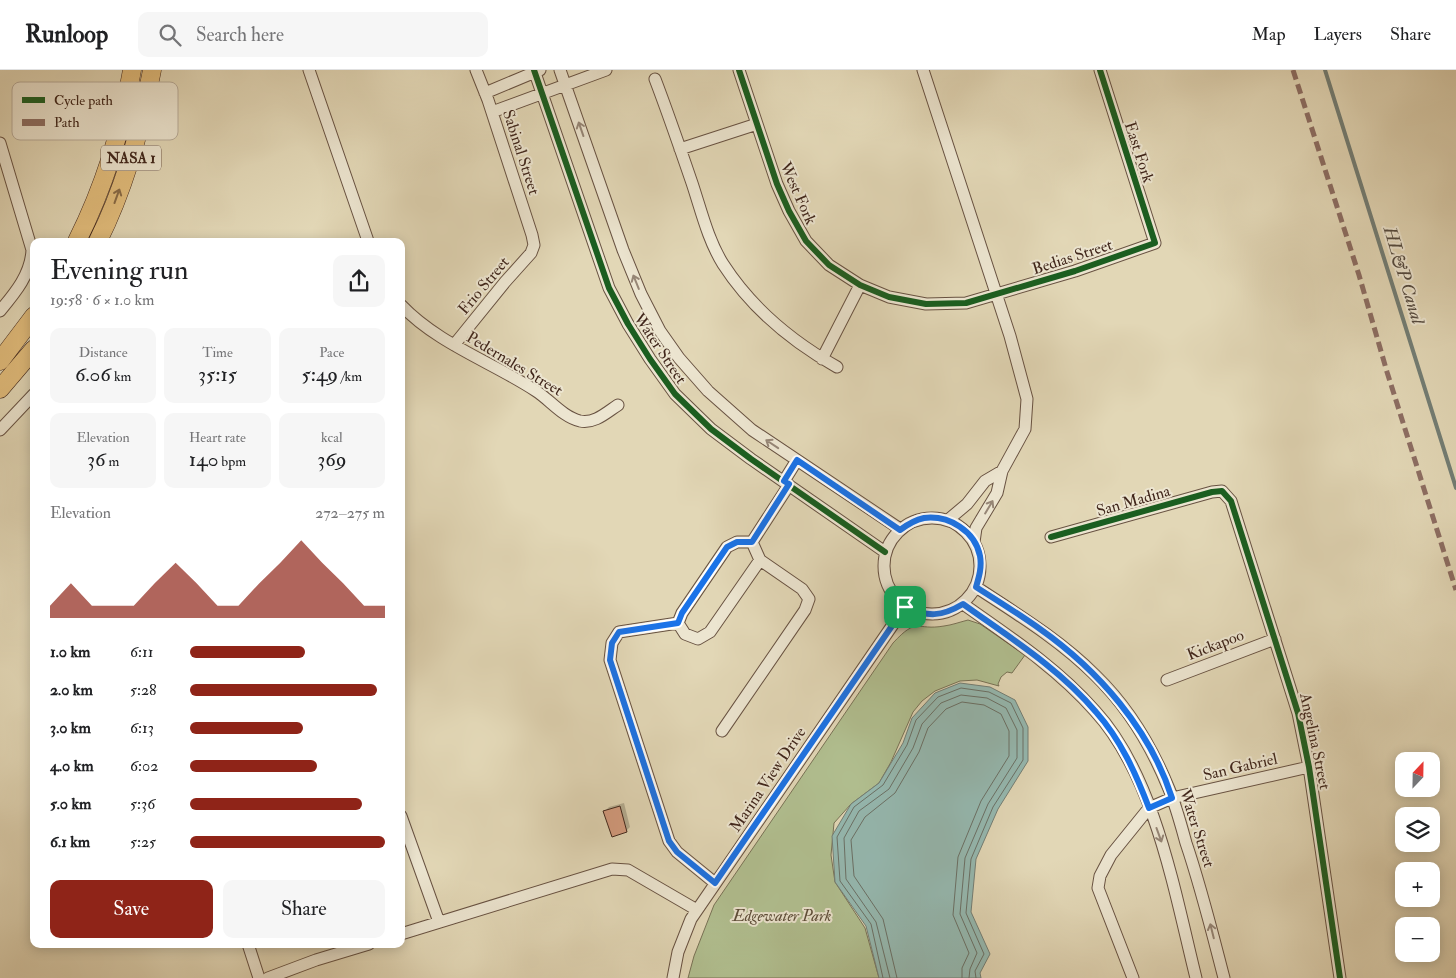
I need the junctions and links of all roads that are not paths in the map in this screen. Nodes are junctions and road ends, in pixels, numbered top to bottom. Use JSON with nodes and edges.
{"nodes":[{"id":1,"x":309,"y":70,"type":"edge"},
{"id":2,"x":476,"y":70,"type":"edge"},
{"id":3,"x":560,"y":70,"type":"edge"},
{"id":4,"x":606,"y":70,"type":"edge"},
{"id":5,"x":739,"y":70,"type":"edge"},
{"id":6,"x":923,"y":70,"type":"edge"},
{"id":7,"x":1100,"y":70,"type":"edge"},
{"id":8,"x":537,"y":71,"type":"edge"},
{"id":9,"x":655,"y":79,"type":"dead end"},
{"id":10,"x":565,"y":84,"type":"junction"},
{"id":11,"x":485,"y":93,"type":"junction"},
{"id":12,"x":542,"y":93,"type":"junction"},
{"id":13,"x":492,"y":112,"type":"junction"},
{"id":14,"x":757,"y":124,"type":"junction"},
{"id":15,"x":116,"y":140,"type":"edge"},
{"id":16,"x":137,"y":140,"type":"edge"},
{"id":17,"x":0,"y":143,"type":"edge"},
{"id":18,"x":680,"y":149,"type":"junction"},
{"id":19,"x":78,"y":238,"type":"edge"},
{"id":20,"x":99,"y":238,"type":"edge"},
{"id":21,"x":367,"y":238,"type":"edge"},
{"id":22,"x":30,"y":243,"type":"edge"},
{"id":23,"x":1154,"y":243,"type":"joint"},
{"id":24,"x":534,"y":245,"type":"joint"},
{"id":25,"x":30,"y":261,"type":"edge"},
{"id":26,"x":860,"y":285,"type":"junction"},
{"id":27,"x":997,"y":294,"type":"junction"},
{"id":28,"x":405,"y":309,"type":"edge"},
{"id":29,"x":0,"y":311,"type":"edge"},
{"id":30,"x":30,"y":321,"type":"edge"},
{"id":31,"x":454,"y":345,"type":"junction"},
{"id":32,"x":30,"y":354,"type":"edge"},
{"id":33,"x":822,"y":359,"type":"junction"},
{"id":34,"x":0,"y":361,"type":"edge"},
{"id":35,"x":838,"y":367,"type":"dead end"},
{"id":36,"x":0,"y":389,"type":"edge"},
{"id":37,"x":30,"y":398,"type":"edge"},
{"id":38,"x":618,"y":405,"type":"dead end"},
{"id":39,"x":0,"y":430,"type":"edge"},
{"id":40,"x":797,"y":460,"type":"junction"},
{"id":41,"x":1002,"y":471,"type":"junction"},
{"id":42,"x":786,"y":483,"type":"junction"},
{"id":43,"x":1222,"y":491,"type":"joint"},
{"id":44,"x":948,"y":520,"type":"junction"},
{"id":45,"x":900,"y":530,"type":"junction"},
{"id":46,"x":1051,"y":537,"type":"dead end"},
{"id":47,"x":752,"y":542,"type":"junction"},
{"id":48,"x":974,"y":542,"type":"junction"},
{"id":49,"x":885,"y":552,"type":"junction"},
{"id":50,"x":760,"y":560,"type":"junction"},
{"id":51,"x":976,"y":587,"type":"junction"},
{"id":52,"x":963,"y":604,"type":"junction"},
{"id":53,"x":905,"y":607,"type":"junction"},
{"id":54,"x":678,"y":623,"type":"junction"},
{"id":55,"x":1275,"y":639,"type":"junction"},
{"id":56,"x":1167,"y":680,"type":"dead end"},
{"id":57,"x":722,"y":731,"type":"dead end"},
{"id":58,"x":1309,"y":767,"type":"junction"},
{"id":59,"x":1172,"y":798,"type":"junction"},
{"id":60,"x":1149,"y":808,"type":"junction"},
{"id":61,"x":405,"y":827,"type":"edge"},
{"id":62,"x":715,"y":883,"type":"junction"},
{"id":63,"x":697,"y":910,"type":"junction"},
{"id":64,"x":439,"y":922,"type":"junction"},
{"id":65,"x":405,"y":933,"type":"edge"},
{"id":66,"x":249,"y":948,"type":"edge"},
{"id":67,"x":356,"y":948,"type":"edge"},
{"id":68,"x":259,"y":978,"type":"edge"},
{"id":69,"x":268,"y":978,"type":"edge"},
{"id":70,"x":673,"y":978,"type":"edge"},
{"id":71,"x":1133,"y":978,"type":"edge"},
{"id":72,"x":1196,"y":978,"type":"edge"},
{"id":73,"x":1224,"y":978,"type":"edge"},
{"id":74,"x":1340,"y":978,"type":"edge"}],
"edges":[{"from":1,"to":21,"type":"street"},
{"from":2,"to":11,"type":"street","name":"Sabinal Street"},
{"from":3,"to":10,"type":"street","name":"Water Street"},
{"from":4,"to":10,"type":"street"},
{"from":5,"to":14,"type":"street","name":"West Fork"},
{"from":6,"to":27,"type":"street"},
{"from":7,"to":23,"type":"street","name":"East Fork"},
{"from":8,"to":11,"type":"street"},
{"from":8,"to":12,"type":"street","name":"Water Street"},
{"from":9,"to":18,"type":"street"},
{"from":10,"to":12,"type":"street"},
{"from":40,"to":10,"type":"street","name":"Water Street","one_way":true},
{"from":11,"to":13,"type":"street","name":"Sabinal Street"},
{"from":12,"to":13,"type":"street"},
{"from":12,"to":42,"type":"street","name":"Water Street"},
{"from":13,"to":24,"type":"street","name":"Sabinal Street"},
{"from":14,"to":18,"type":"street"},
{"from":14,"to":26,"type":"street","name":"West Fork"},
{"from":15,"to":19,"type":"highway","number":"NASA 1"},
{"from":20,"to":16,"type":"highway","number":"NASA 1","one_way":true},
{"from":17,"to":22,"type":"street"},
{"from":18,"to":33,"type":"street"},
{"from":23,"to":27,"type":"street","name":"Bedias Street"},
{"from":24,"to":31,"type":"street","name":"Frio Street"},
{"from":25,"to":29,"type":"street"},
{"from":26,"to":27,"type":"street","name":"West Fork"},
{"from":26,"to":33,"type":"street"},
{"from":27,"to":41,"type":"street"},
{"from":28,"to":31,"type":"street","name":"Pedernales Street"},
{"from":30,"to":34,"type":"highway"},
{"from":31,"to":38,"type":"street","name":"Pedernales Street"},
{"from":32,"to":36,"type":"highway"},
{"from":33,"to":35,"type":"street"},
{"from":37,"to":39,"type":"street"},
{"from":40,"to":42,"type":"street"},
{"from":40,"to":45,"type":"street","name":"Water Street"},
{"from":41,"to":44,"type":"street"},
{"from":48,"to":41,"type":"street","one_way":true},
{"from":42,"to":47,"type":"street"},
{"from":42,"to":49,"type":"street","name":"Water Street"},
{"from":43,"to":46,"type":"street","name":"San Madina"},
{"from":43,"to":55,"type":"street","name":"Angelina Street"},
{"from":44,"to":45,"type":"street"},
{"from":44,"to":48,"type":"street"},
{"from":45,"to":49,"type":"street"},
{"from":47,"to":50,"type":"street"},
{"from":47,"to":54,"type":"street"},
{"from":48,"to":51,"type":"street"},
{"from":49,"to":53,"type":"street"},
{"from":50,"to":54,"type":"street"},
{"from":50,"to":57,"type":"street"},
{"from":51,"to":52,"type":"street"},
{"from":51,"to":59,"type":"street","name":"Water Street"},
{"from":52,"to":53,"type":"street"},
{"from":52,"to":60,"type":"street"},
{"from":53,"to":62,"type":"street","name":"Marina View Drive"},
{"from":54,"to":62,"type":"street"},
{"from":55,"to":56,"type":"street","name":"Kickapoo"},
{"from":55,"to":58,"type":"street","name":"Angelina Street"},
{"from":58,"to":59,"type":"street","name":"San Gabriel"},
{"from":58,"to":74,"type":"street","name":"Angelina Street"},
{"from":59,"to":60,"type":"street","name":"San Gabriel"},
{"from":73,"to":59,"type":"street","name":"Water Street","one_way":true},
{"from":60,"to":71,"type":"street"},
{"from":60,"to":72,"type":"street","one_way":true},
{"from":61,"to":64,"type":"street"},
{"from":62,"to":63,"type":"street","name":"Marina View Drive"},
{"from":63,"to":64,"type":"street"},
{"from":63,"to":70,"type":"street","name":"Marina View Drive"},
{"from":64,"to":65,"type":"street"},
{"from":66,"to":68,"type":"street"},
{"from":67,"to":69,"type":"street"}]}
